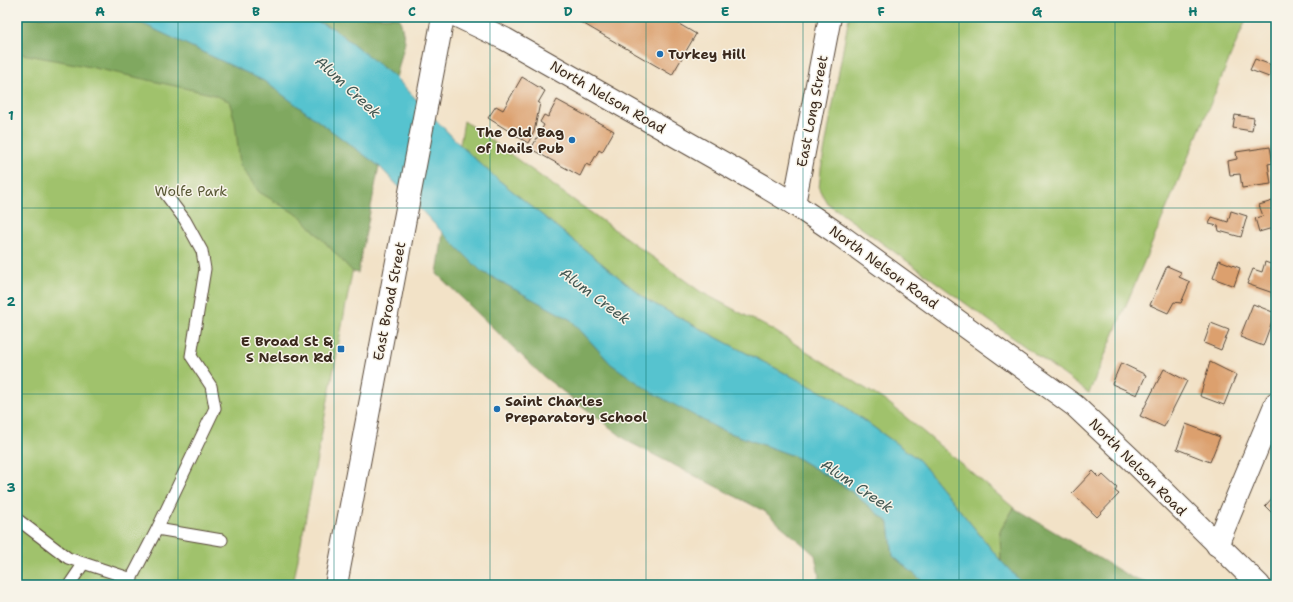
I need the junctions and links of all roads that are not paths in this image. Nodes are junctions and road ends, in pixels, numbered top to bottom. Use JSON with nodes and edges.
{"nodes":[{"id":1,"x":442,"y":17,"type":"edge"},
{"id":2,"x":460,"y":17,"type":"edge"},
{"id":3,"x":830,"y":17,"type":"edge"},
{"id":4,"x":164,"y":192,"type":"dead end"},
{"id":5,"x":794,"y":204,"type":"junction"},
{"id":6,"x":1276,"y":403,"type":"edge"},
{"id":7,"x":17,"y":519,"type":"edge"},
{"id":8,"x":157,"y":529,"type":"junction"},
{"id":9,"x":222,"y":540,"type":"dead end"},
{"id":10,"x":1217,"y":545,"type":"junction"},
{"id":11,"x":84,"y":563,"type":"junction"},
{"id":12,"x":130,"y":582,"type":"edge"},
{"id":13,"x":69,"y":585,"type":"edge"},
{"id":14,"x":336,"y":585,"type":"edge"},
{"id":15,"x":1259,"y":585,"type":"edge"}],
"edges":[{"from":1,"to":14,"type":"main road","name":"East Broad Street"},
{"from":2,"to":5,"type":"main road","name":"North Nelson Road"},
{"from":3,"to":5,"type":"main road","name":"East Long Street"},
{"from":4,"to":8,"type":"lane"},
{"from":5,"to":10,"type":"main road","name":"North Nelson Road"},
{"from":6,"to":10,"type":"main road"},
{"from":7,"to":11,"type":"lane"},
{"from":8,"to":9,"type":"lane"},
{"from":8,"to":12,"type":"lane"},
{"from":10,"to":15,"type":"main road","name":"North Nelson Road"},
{"from":11,"to":12,"type":"lane"},
{"from":11,"to":13,"type":"lane"}]}
